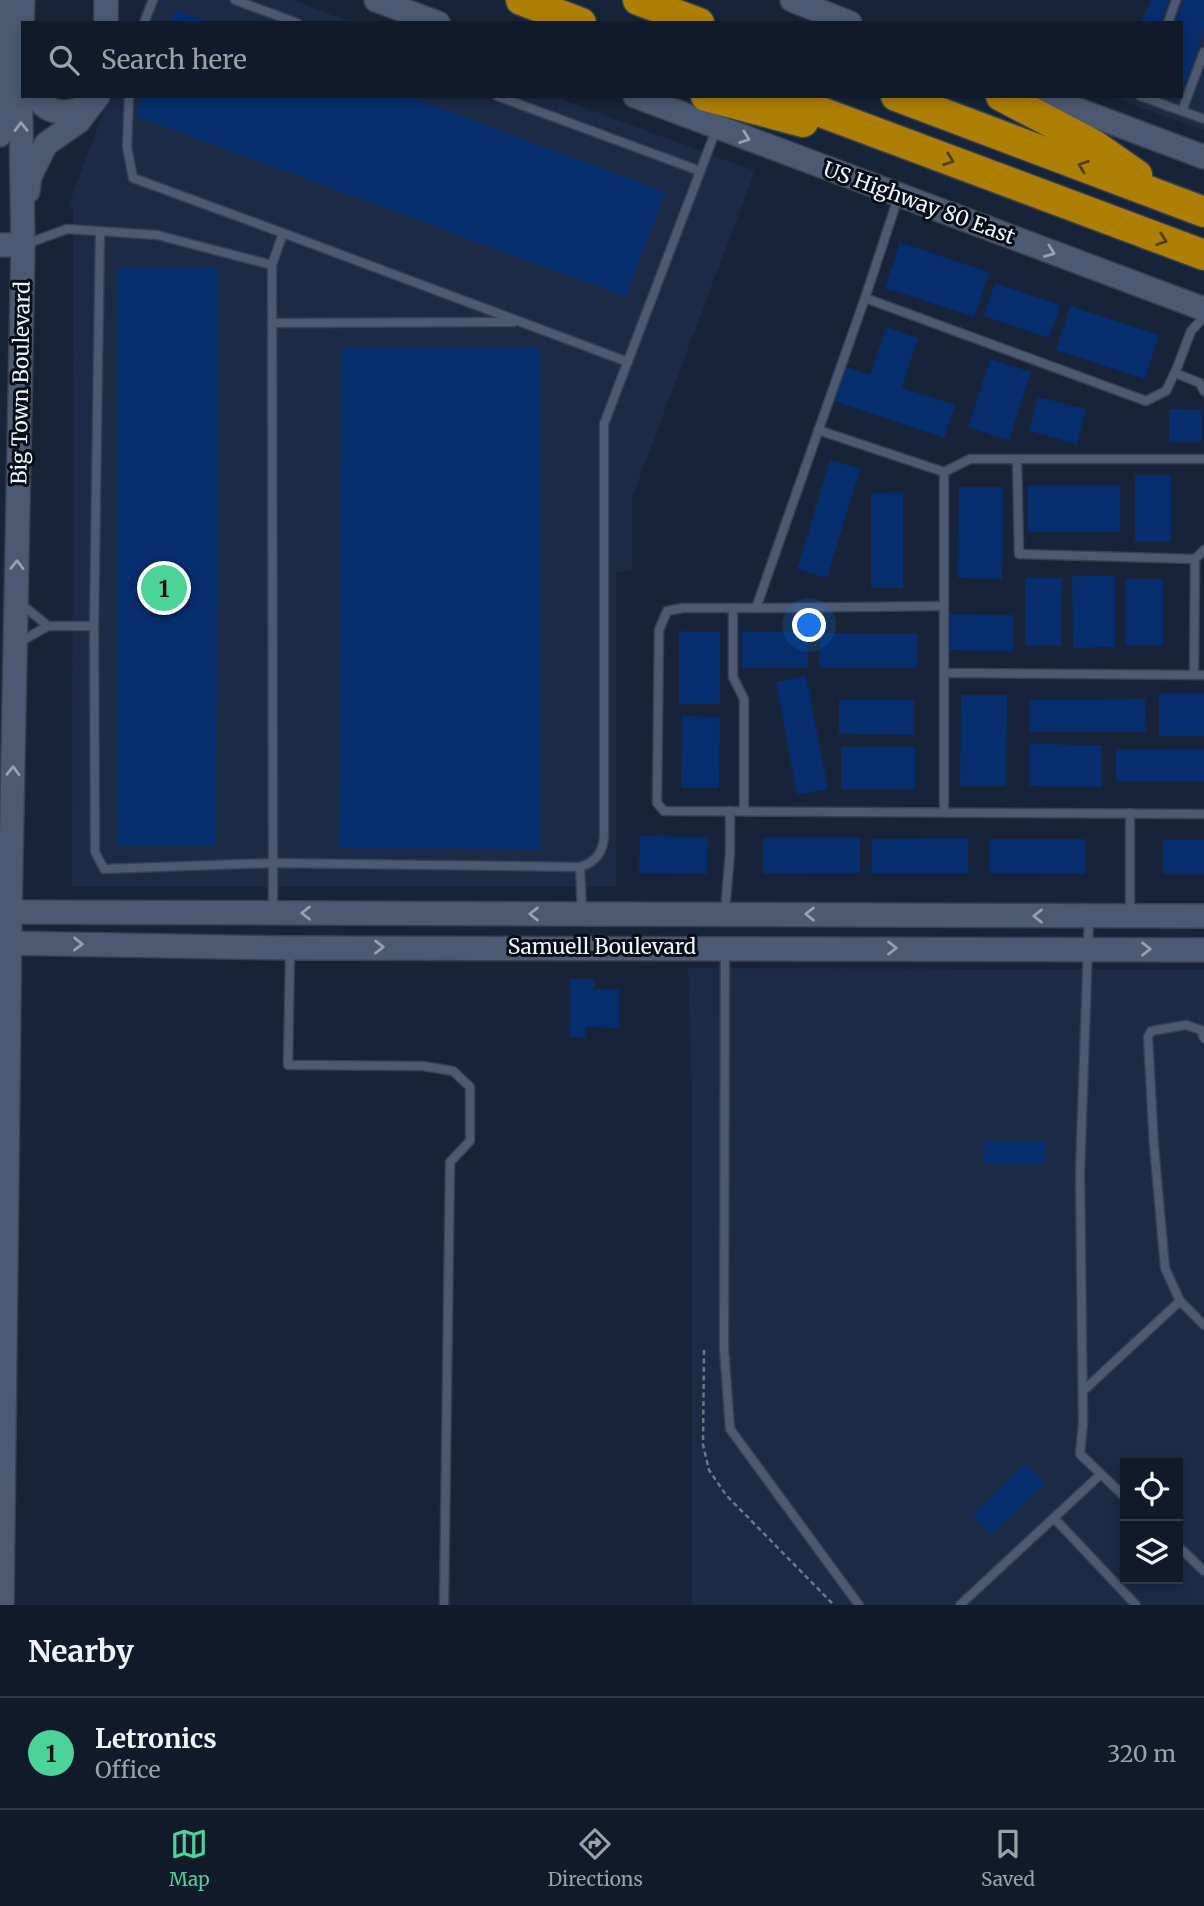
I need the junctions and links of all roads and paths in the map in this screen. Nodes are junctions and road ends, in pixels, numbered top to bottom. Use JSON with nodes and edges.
{"nodes":[{"id":1,"x":4,"y":0,"type":"edge"},
{"id":2,"x":23,"y":0,"type":"edge"},
{"id":3,"x":106,"y":0,"type":"edge"},
{"id":4,"x":153,"y":0,"type":"edge"},
{"id":5,"x":235,"y":0,"type":"edge"},
{"id":6,"x":376,"y":0,"type":"edge"},
{"id":7,"x":521,"y":0,"type":"edge"},
{"id":8,"x":638,"y":0,"type":"edge"},
{"id":9,"x":792,"y":0,"type":"edge"},
{"id":10,"x":1176,"y":0,"type":"edge"},
{"id":11,"x":22,"y":21,"type":"edge"},
{"id":12,"x":106,"y":21,"type":"edge"},
{"id":13,"x":145,"y":21,"type":"edge"},
{"id":14,"x":292,"y":21,"type":"edge"},
{"id":15,"x":433,"y":21,"type":"edge"},
{"id":16,"x":577,"y":21,"type":"edge"},
{"id":17,"x":694,"y":21,"type":"edge"},
{"id":18,"x":845,"y":21,"type":"edge"},
{"id":19,"x":1169,"y":21,"type":"edge"},
{"id":20,"x":1204,"y":52,"type":"edge"},
{"id":21,"x":1,"y":90,"type":"edge"},
{"id":22,"x":21,"y":98,"type":"edge"},
{"id":23,"x":37,"y":98,"type":"edge"},
{"id":24,"x":97,"y":98,"type":"edge"},
{"id":25,"x":129,"y":98,"type":"edge"},
{"id":26,"x":502,"y":98,"type":"edge"},
{"id":27,"x":640,"y":98,"type":"edge"},
{"id":28,"x":713,"y":98,"type":"edge"},
{"id":29,"x":783,"y":98,"type":"edge"},
{"id":30,"x":901,"y":98,"type":"edge"},
{"id":31,"x":1005,"y":98,"type":"edge"},
{"id":32,"x":1046,"y":98,"type":"edge"},
{"id":33,"x":1146,"y":98,"type":"edge"},
{"id":34,"x":1182,"y":111,"type":"junction"},
{"id":35,"x":1204,"y":119,"type":"edge"},
{"id":36,"x":717,"y":127,"type":"junction"},
{"id":37,"x":0,"y":135,"type":"edge"},
{"id":38,"x":885,"y":136,"type":"junction"},
{"id":39,"x":1204,"y":157,"type":"edge"},
{"id":40,"x":700,"y":171,"type":"junction"},
{"id":41,"x":900,"y":195,"type":"junction"},
{"id":42,"x":1170,"y":199,"type":"junction"},
{"id":43,"x":1204,"y":212,"type":"edge"},
{"id":44,"x":23,"y":214,"type":"junction"},
{"id":45,"x":100,"y":232,"type":"junction"},
{"id":46,"x":283,"y":233,"type":"junction"},
{"id":47,"x":23,"y":244,"type":"junction"},
{"id":48,"x":0,"y":245,"type":"edge"},
{"id":49,"x":1204,"y":255,"type":"edge"},
{"id":50,"x":272,"y":265,"type":"junction"},
{"id":51,"x":864,"y":298,"type":"junction"},
{"id":52,"x":1204,"y":309,"type":"edge"},
{"id":53,"x":1204,"y":317,"type":"edge"},
{"id":54,"x":520,"y":322,"type":"junction"},
{"id":55,"x":272,"y":323,"type":"junction"},
{"id":56,"x":628,"y":362,"type":"junction"},
{"id":57,"x":1175,"y":373,"type":"junction"},
{"id":58,"x":1204,"y":391,"type":"edge"},
{"id":59,"x":818,"y":430,"type":"junction"},
{"id":60,"x":1017,"y":459,"type":"junction"},
{"id":61,"x":1204,"y":459,"type":"edge"},
{"id":62,"x":944,"y":472,"type":"junction"},
{"id":63,"x":1204,"y":550,"type":"edge"},
{"id":64,"x":1195,"y":559,"type":"junction"},
{"id":65,"x":16,"y":599,"type":"junction"},
{"id":66,"x":944,"y":606,"type":"junction"},
{"id":67,"x":733,"y":608,"type":"junction"},
{"id":68,"x":756,"y":608,"type":"junction"},
{"id":69,"x":48,"y":626,"type":"junction"},
{"id":70,"x":94,"y":626,"type":"junction"},
{"id":71,"x":15,"y":645,"type":"junction"},
{"id":72,"x":944,"y":673,"type":"junction"},
{"id":73,"x":1194,"y":675,"type":"junction"},
{"id":74,"x":1204,"y":675,"type":"edge"},
{"id":75,"x":730,"y":811,"type":"junction"},
{"id":76,"x":744,"y":811,"type":"junction"},
{"id":77,"x":944,"y":812,"type":"junction"},
{"id":78,"x":1130,"y":813,"type":"junction"},
{"id":79,"x":1204,"y":814,"type":"edge"},
{"id":80,"x":273,"y":863,"type":"junction"},
{"id":81,"x":580,"y":867,"type":"junction"},
{"id":82,"x":5,"y":912,"type":"edge"},
{"id":83,"x":273,"y":913,"type":"junction"},
{"id":84,"x":582,"y":914,"type":"junction"},
{"id":85,"x":724,"y":914,"type":"junction"},
{"id":86,"x":1130,"y":916,"type":"junction"},
{"id":87,"x":1204,"y":916,"type":"edge"},
{"id":88,"x":1089,"y":917,"type":"junction"},
{"id":89,"x":5,"y":943,"type":"edge"},
{"id":90,"x":582,"y":947,"type":"junction"},
{"id":91,"x":726,"y":947,"type":"junction"},
{"id":92,"x":290,"y":948,"type":"junction"},
{"id":93,"x":1089,"y":949,"type":"junction"},
{"id":94,"x":1204,"y":950,"type":"edge"},
{"id":95,"x":1204,"y":1038,"type":"edge"},
{"id":96,"x":1180,"y":1301,"type":"junction"},
{"id":97,"x":1204,"y":1325,"type":"edge"},
{"id":98,"x":704,"y":1350,"type":"dead end"},
{"id":99,"x":1083,"y":1391,"type":"junction"},
{"id":100,"x":1101,"y":1474,"type":"junction"},
{"id":101,"x":1120,"y":1492,"type":"edge"},
{"id":102,"x":1054,"y":1518,"type":"junction"},
{"id":103,"x":1183,"y":1551,"type":"edge"},
{"id":104,"x":1204,"y":1571,"type":"edge"},
{"id":105,"x":2,"y":1605,"type":"edge"},
{"id":106,"x":444,"y":1605,"type":"edge"},
{"id":107,"x":834,"y":1605,"type":"edge"},
{"id":108,"x":859,"y":1605,"type":"edge"},
{"id":109,"x":960,"y":1605,"type":"edge"},
{"id":110,"x":1136,"y":1605,"type":"edge"}],
"edges":[{"from":1,"to":21,"type":"main road"},
{"from":2,"to":11,"type":"main road","name":"Big Town Boulevard"},
{"from":3,"to":12,"type":"main road"},
{"from":4,"to":13,"type":"lane"},
{"from":5,"to":14,"type":"lane"},
{"from":6,"to":15,"type":"main road"},
{"from":7,"to":16,"type":"highway"},
{"from":8,"to":17,"type":"highway"},
{"from":9,"to":18,"type":"main road"},
{"from":10,"to":19,"type":"lane"},
{"from":20,"to":34,"type":"lane"},
{"from":21,"to":37,"type":"main road"},
{"from":44,"to":22,"type":"main road","name":"Big Town Boulevard","one_way":true},
{"from":23,"to":24,"type":"main road"},
{"from":24,"to":44,"type":"main road"},
{"from":25,"to":46,"type":"lane"},
{"from":26,"to":40,"type":"lane"},
{"from":27,"to":36,"type":"main road","name":"US Highway 80 East"},
{"from":28,"to":38,"type":"highway"},
{"from":29,"to":38,"type":"highway"},
{"from":42,"to":30,"type":"highway","one_way":true},
{"from":31,"to":42,"type":"highway"},
{"from":32,"to":39,"type":"main road"},
{"from":33,"to":34,"type":"lane"},
{"from":34,"to":35,"type":"lane"},
{"from":36,"to":40,"type":"lane"},
{"from":36,"to":41,"type":"main road","name":"US Highway 80 East","one_way":true},
{"from":38,"to":49,"type":"highway","one_way":true},
{"from":40,"to":56,"type":"lane"},
{"from":41,"to":51,"type":"lane"},
{"from":41,"to":52,"type":"main road","name":"US Highway 80 East","one_way":true},
{"from":42,"to":43,"type":"highway"},
{"from":44,"to":47,"type":"main road","name":"Big Town Boulevard"},
{"from":45,"to":47,"type":"lane"},
{"from":45,"to":50,"type":"lane"},
{"from":45,"to":70,"type":"lane"},
{"from":46,"to":50,"type":"lane"},
{"from":46,"to":54,"type":"lane"},
{"from":47,"to":48,"type":"main road"},
{"from":65,"to":47,"type":"main road","name":"Big Town Boulevard","one_way":true},
{"from":50,"to":55,"type":"lane"},
{"from":51,"to":57,"type":"lane"},
{"from":51,"to":59,"type":"lane"},
{"from":53,"to":57,"type":"lane"},
{"from":54,"to":55,"type":"lane"},
{"from":54,"to":56,"type":"lane"},
{"from":55,"to":80,"type":"lane"},
{"from":56,"to":81,"type":"lane"},
{"from":57,"to":58,"type":"lane"},
{"from":59,"to":62,"type":"lane"},
{"from":59,"to":68,"type":"lane"},
{"from":60,"to":61,"type":"lane"},
{"from":60,"to":62,"type":"lane"},
{"from":60,"to":64,"type":"lane"},
{"from":62,"to":66,"type":"lane"},
{"from":63,"to":64,"type":"lane"},
{"from":64,"to":73,"type":"lane"},
{"from":65,"to":69,"type":"lane"},
{"from":65,"to":71,"type":"main road","name":"Big Town Boulevard"},
{"from":66,"to":68,"type":"lane"},
{"from":66,"to":72,"type":"lane"},
{"from":67,"to":68,"type":"lane"},
{"from":67,"to":75,"type":"lane"},
{"from":67,"to":76,"type":"lane"},
{"from":69,"to":70,"type":"lane"},
{"from":69,"to":71,"type":"lane"},
{"from":70,"to":80,"type":"lane"},
{"from":82,"to":71,"type":"main road","name":"Big Town Boulevard","one_way":true},
{"from":72,"to":73,"type":"lane"},
{"from":72,"to":77,"type":"lane"},
{"from":73,"to":74,"type":"lane"},
{"from":75,"to":76,"type":"lane"},
{"from":75,"to":85,"type":"lane"},
{"from":76,"to":77,"type":"lane"},
{"from":77,"to":78,"type":"lane"},
{"from":78,"to":79,"type":"lane"},
{"from":78,"to":86,"type":"lane"},
{"from":80,"to":81,"type":"lane"},
{"from":80,"to":83,"type":"lane"},
{"from":81,"to":84,"type":"lane"},
{"from":82,"to":83,"type":"main road","name":"Samuell Boulevard"},
{"from":82,"to":89,"type":"main road","name":"Big Town Boulevard"},
{"from":84,"to":83,"type":"main road","name":"Samuell Boulevard","one_way":true},
{"from":84,"to":85,"type":"main road","name":"Samuell Boulevard"},
{"from":84,"to":90,"type":"main road"},
{"from":88,"to":85,"type":"main road","name":"Samuell Boulevard","one_way":true},
{"from":85,"to":91,"type":"main road"},
{"from":86,"to":87,"type":"main road","name":"Samuell Boulevard"},
{"from":86,"to":88,"type":"main road","name":"Samuell Boulevard"},
{"from":88,"to":93,"type":"lane"},
{"from":89,"to":92,"type":"main road","name":"Samuell Boulevard","one_way":true},
{"from":89,"to":105,"type":"main road","name":"Big Town Boulevard"},
{"from":90,"to":91,"type":"main road","name":"Samuell Boulevard"},
{"from":92,"to":90,"type":"main road","name":"Samuell Boulevard","one_way":true},
{"from":91,"to":93,"type":"main road","name":"Samuell Boulevard","one_way":true},
{"from":91,"to":108,"type":"lane"},
{"from":92,"to":106,"type":"lane"},
{"from":93,"to":94,"type":"main road","name":"Samuell Boulevard","one_way":true},
{"from":93,"to":99,"type":"lane"},
{"from":95,"to":96,"type":"lane"},
{"from":96,"to":97,"type":"lane"},
{"from":96,"to":99,"type":"lane"},
{"from":98,"to":107,"type":"path"},
{"from":99,"to":100,"type":"lane"},
{"from":100,"to":101,"type":"lane"},
{"from":100,"to":102,"type":"lane"},
{"from":102,"to":109,"type":"lane"},
{"from":102,"to":110,"type":"lane"},
{"from":103,"to":104,"type":"lane"}]}
